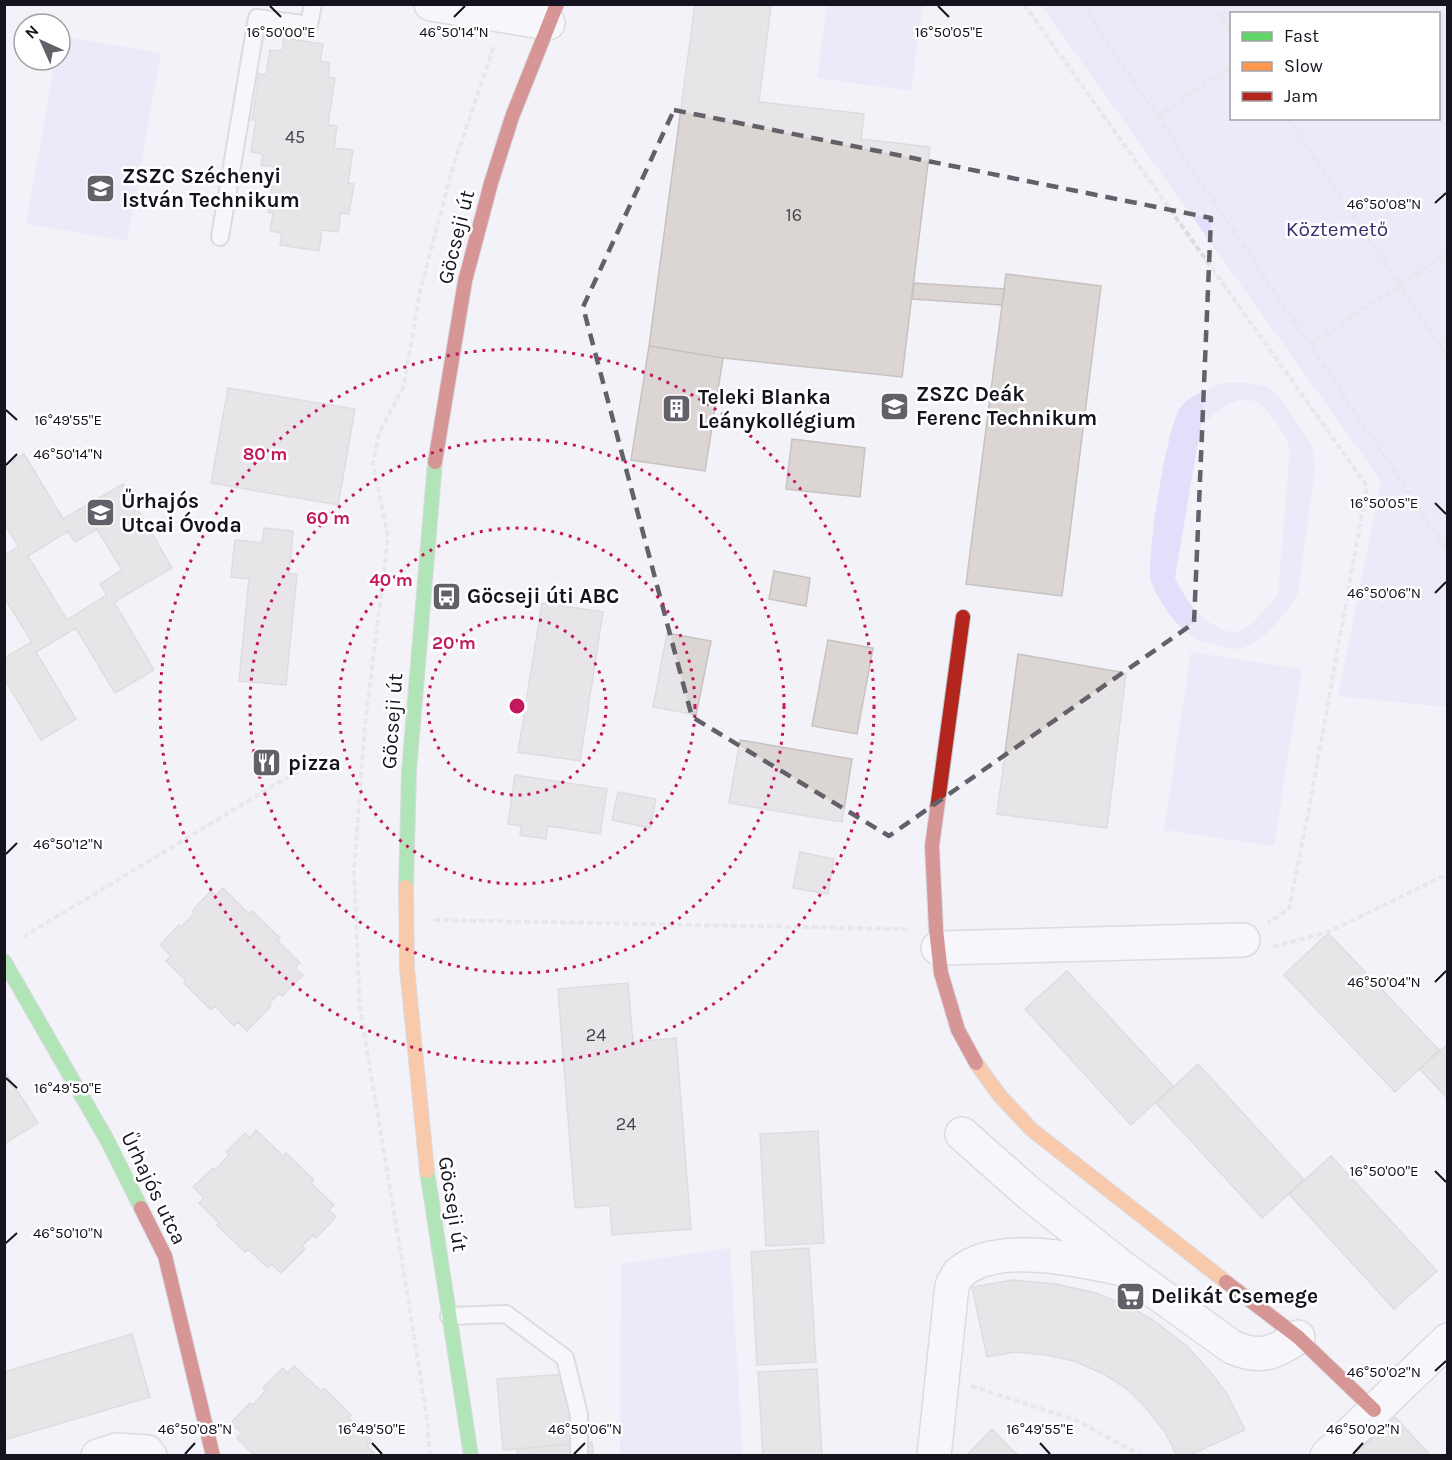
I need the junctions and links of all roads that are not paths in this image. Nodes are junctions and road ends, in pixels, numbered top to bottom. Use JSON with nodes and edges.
{"nodes":[{"id":1,"x":313,"y":4,"type":"edge"},
{"id":2,"x":431,"y":4,"type":"edge"},
{"id":3,"x":553,"y":14,"type":"edge"},
{"id":4,"x":220,"y":237,"type":"dead end"},
{"id":5,"x":963,"y":616,"type":"dead end"},
{"id":6,"x":937,"y":939,"type":"junction"},
{"id":7,"x":1243,"y":940,"type":"road end"},
{"id":8,"x":4,"y":961,"type":"edge"},
{"id":9,"x":962,"y":1134,"type":"dead end"},
{"id":10,"x":1124,"y":1269,"type":"junction"},
{"id":11,"x":449,"y":1316,"type":"junction"},
{"id":12,"x":1298,"y":1337,"type":"junction"},
{"id":13,"x":1448,"y":1340,"type":"edge"},
{"id":14,"x":1374,"y":1410,"type":"junction"},
{"id":15,"x":98,"y":1455,"type":"edge"},
{"id":16,"x":150,"y":1455,"type":"edge"},
{"id":17,"x":213,"y":1455,"type":"edge"},
{"id":18,"x":471,"y":1455,"type":"edge"},
{"id":19,"x":579,"y":1455,"type":"edge"},
{"id":20,"x":934,"y":1455,"type":"edge"},
{"id":21,"x":1327,"y":1455,"type":"edge"}],
"edges":[{"from":1,"to":4,"type":"lane"},
{"from":2,"to":3,"type":"street"},
{"from":3,"to":11,"type":"street","name":"Göcseji út"},
{"from":5,"to":6,"type":"street"},
{"from":6,"to":7,"type":"street"},
{"from":6,"to":12,"type":"street"},
{"from":8,"to":17,"type":"street","name":"Űrhajós utca"},
{"from":9,"to":10,"type":"street"},
{"from":10,"to":12,"type":"street"},
{"from":10,"to":20,"type":"street"},
{"from":11,"to":18,"type":"street","name":"Göcseji út"},
{"from":11,"to":19,"type":"lane"},
{"from":12,"to":14,"type":"street"},
{"from":13,"to":14,"type":"street"},
{"from":14,"to":21,"type":"street"},
{"from":15,"to":16,"type":"street"}]}
